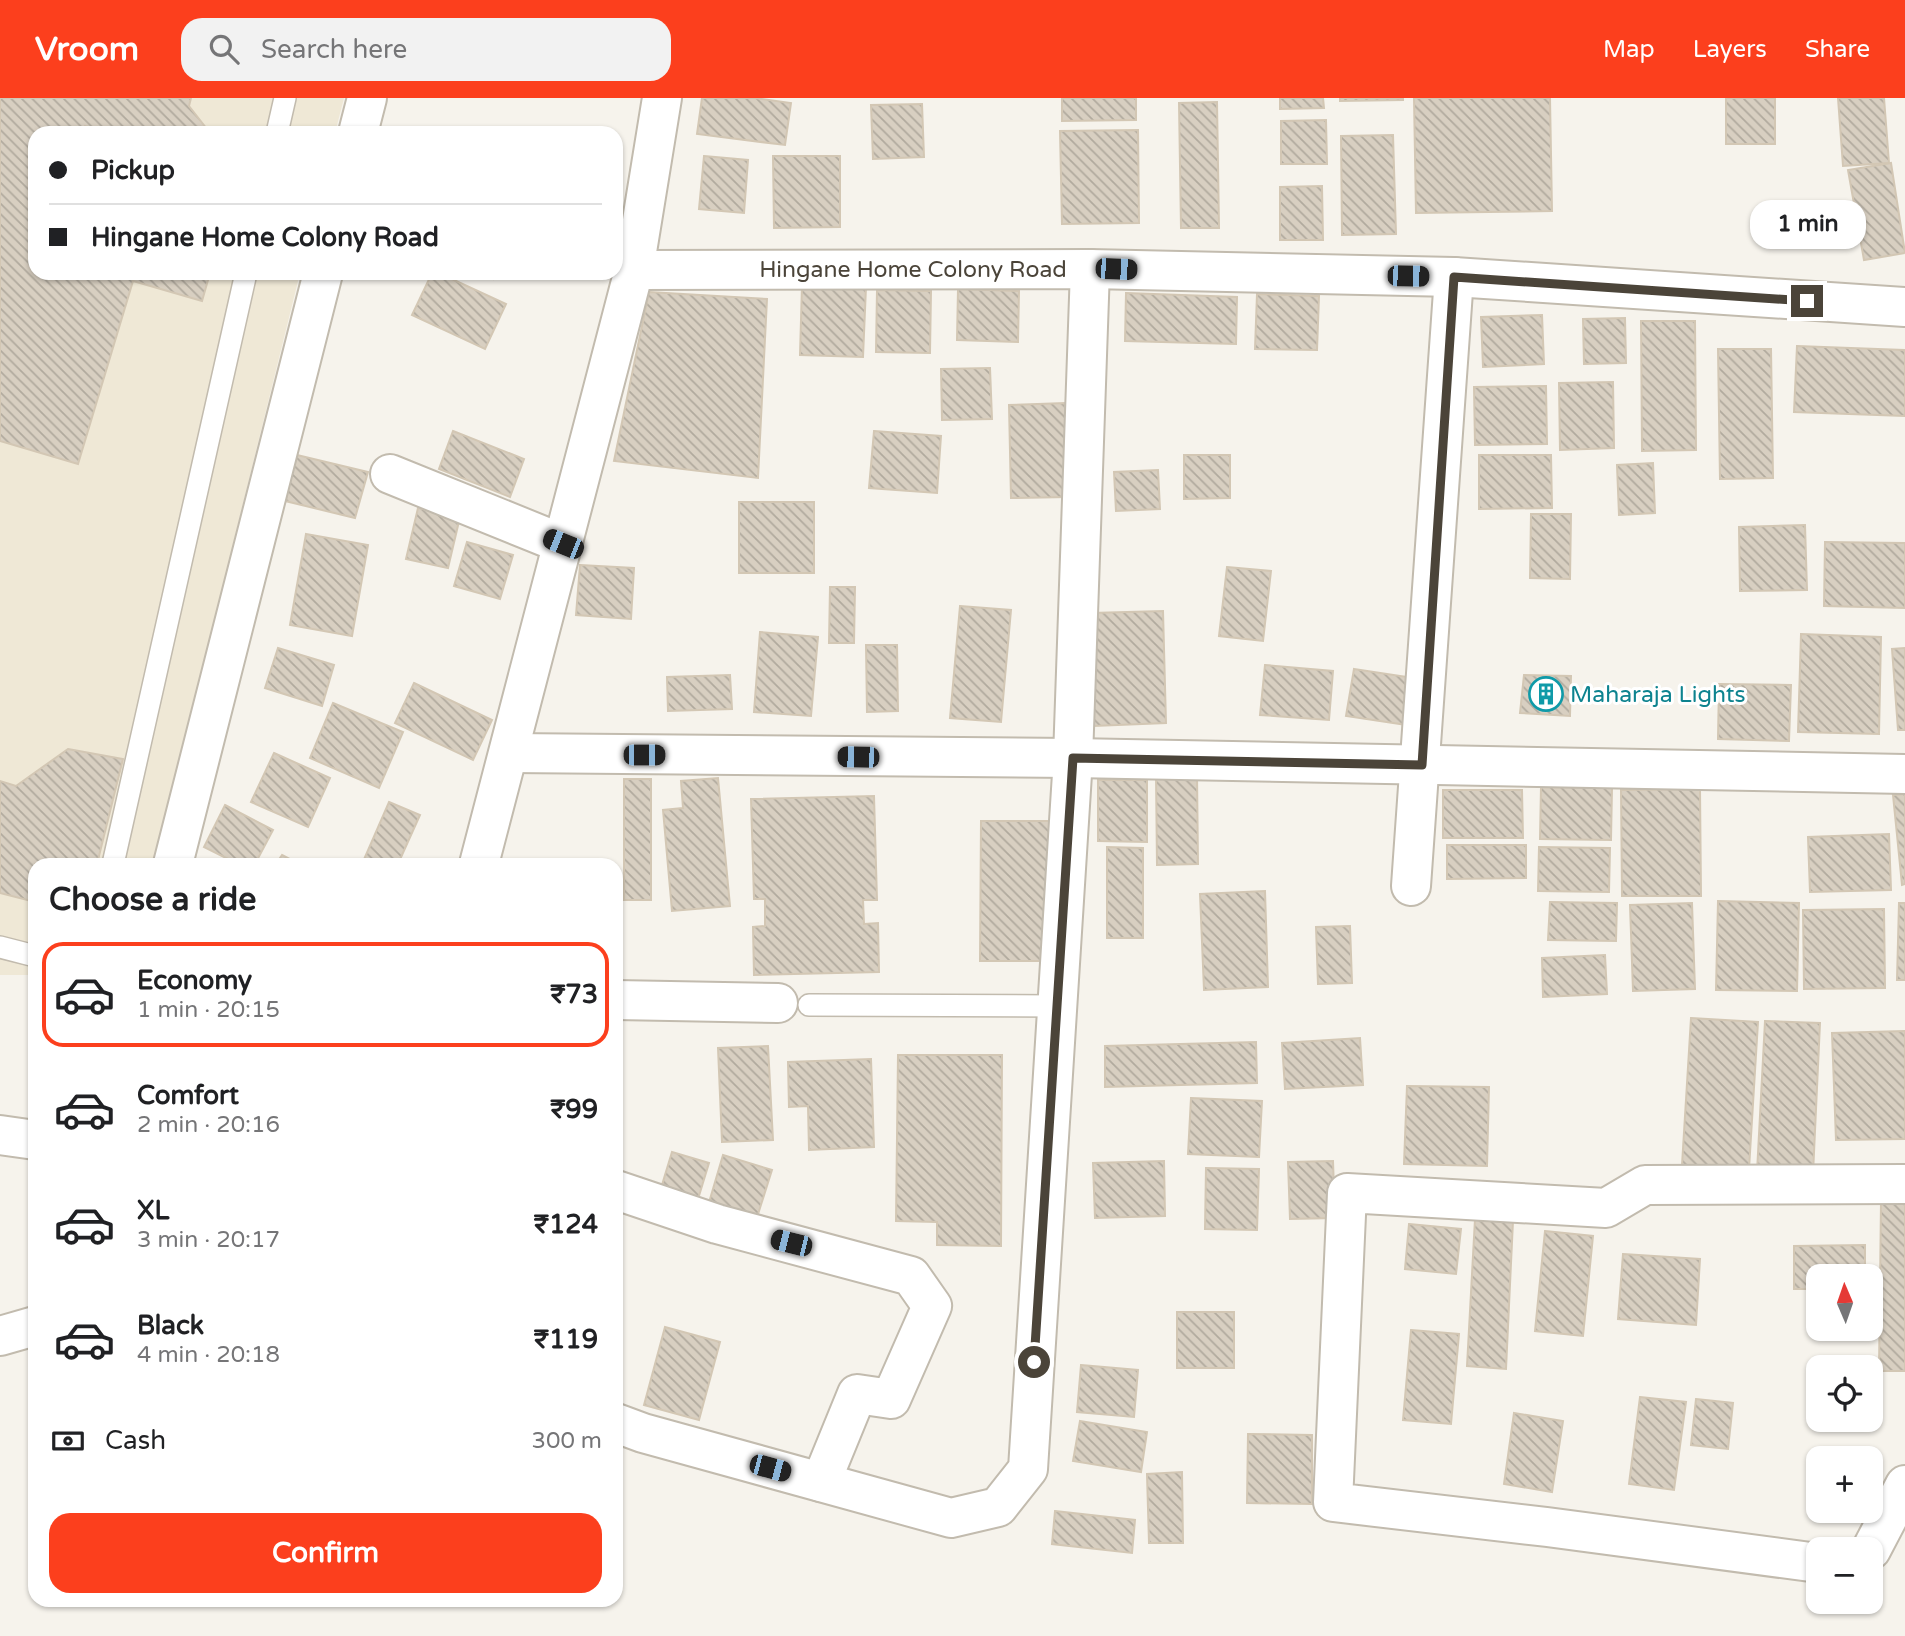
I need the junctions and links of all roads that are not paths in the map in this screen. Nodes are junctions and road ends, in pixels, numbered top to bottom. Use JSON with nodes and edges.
{"nodes":[{"id":1,"x":285,"y":98,"type":"edge"},
{"id":2,"x":367,"y":98,"type":"edge"},
{"id":3,"x":662,"y":98,"type":"edge"},
{"id":4,"x":279,"y":126,"type":"edge"},
{"id":5,"x":360,"y":126,"type":"edge"},
{"id":6,"x":1090,"y":269,"type":"junction"},
{"id":7,"x":634,"y":270,"type":"junction"},
{"id":8,"x":1454,"y":277,"type":"junction"},
{"id":9,"x":244,"y":280,"type":"edge"},
{"id":10,"x":321,"y":280,"type":"edge"},
{"id":11,"x":1905,"y":307,"type":"edge"},
{"id":12,"x":390,"y":474,"type":"dead end"},
{"id":13,"x":563,"y":544,"type":"junction"},
{"id":14,"x":510,"y":753,"type":"junction"},
{"id":15,"x":1073,"y":758,"type":"junction"},
{"id":16,"x":1422,"y":765,"type":"junction"},
{"id":17,"x":1905,"y":774,"type":"edge"},
{"id":18,"x":114,"y":858,"type":"edge"},
{"id":19,"x":175,"y":858,"type":"edge"},
{"id":20,"x":481,"y":858,"type":"edge"},
{"id":21,"x":1412,"y":886,"type":"dead end"},
{"id":22,"x":0,"y":947,"type":"edge"},
{"id":23,"x":28,"y":954,"type":"edge"},
{"id":24,"x":623,"y":1000,"type":"edge"},
{"id":25,"x":793,"y":1004,"type":"joint"},
{"id":26,"x":1057,"y":1006,"type":"junction"},
{"id":27,"x":0,"y":1135,"type":"edge"},
{"id":28,"x":28,"y":1139,"type":"edge"},
{"id":29,"x":1905,"y":1184,"type":"edge"},
{"id":30,"x":623,"y":1192,"type":"edge"},
{"id":31,"x":28,"y":1328,"type":"edge"},
{"id":32,"x":0,"y":1336,"type":"edge"},
{"id":33,"x":623,"y":1425,"type":"edge"},
{"id":34,"x":821,"y":1482,"type":"junction"},
{"id":35,"x":1905,"y":1485,"type":"edge"},
{"id":36,"x":1878,"y":1537,"type":"edge"},
{"id":37,"x":1806,"y":1561,"type":"edge"}],
"edges":[{"from":1,"to":4,"type":"lane"},
{"from":2,"to":5,"type":"street"},
{"from":3,"to":7,"type":"street"},
{"from":6,"to":7,"type":"street","name":"Hingane Home Colony Road"},
{"from":6,"to":8,"type":"street","name":"Hingane Home Colony Road"},
{"from":6,"to":15,"type":"street"},
{"from":7,"to":13,"type":"street"},
{"from":8,"to":11,"type":"street","name":"Hingane Home Colony Road"},
{"from":8,"to":16,"type":"street"},
{"from":9,"to":18,"type":"lane"},
{"from":10,"to":19,"type":"street"},
{"from":12,"to":13,"type":"street"},
{"from":13,"to":14,"type":"street"},
{"from":14,"to":15,"type":"street"},
{"from":14,"to":20,"type":"street"},
{"from":15,"to":16,"type":"street"},
{"from":15,"to":26,"type":"street"},
{"from":16,"to":17,"type":"street"},
{"from":16,"to":21,"type":"street"},
{"from":22,"to":23,"type":"lane"},
{"from":24,"to":25,"type":"street"},
{"from":25,"to":26,"type":"lane"},
{"from":26,"to":34,"type":"street"},
{"from":27,"to":28,"type":"street"},
{"from":29,"to":37,"type":"street"},
{"from":30,"to":34,"type":"street"},
{"from":31,"to":32,"type":"street"},
{"from":33,"to":34,"type":"street"},
{"from":35,"to":36,"type":"street"}]}
